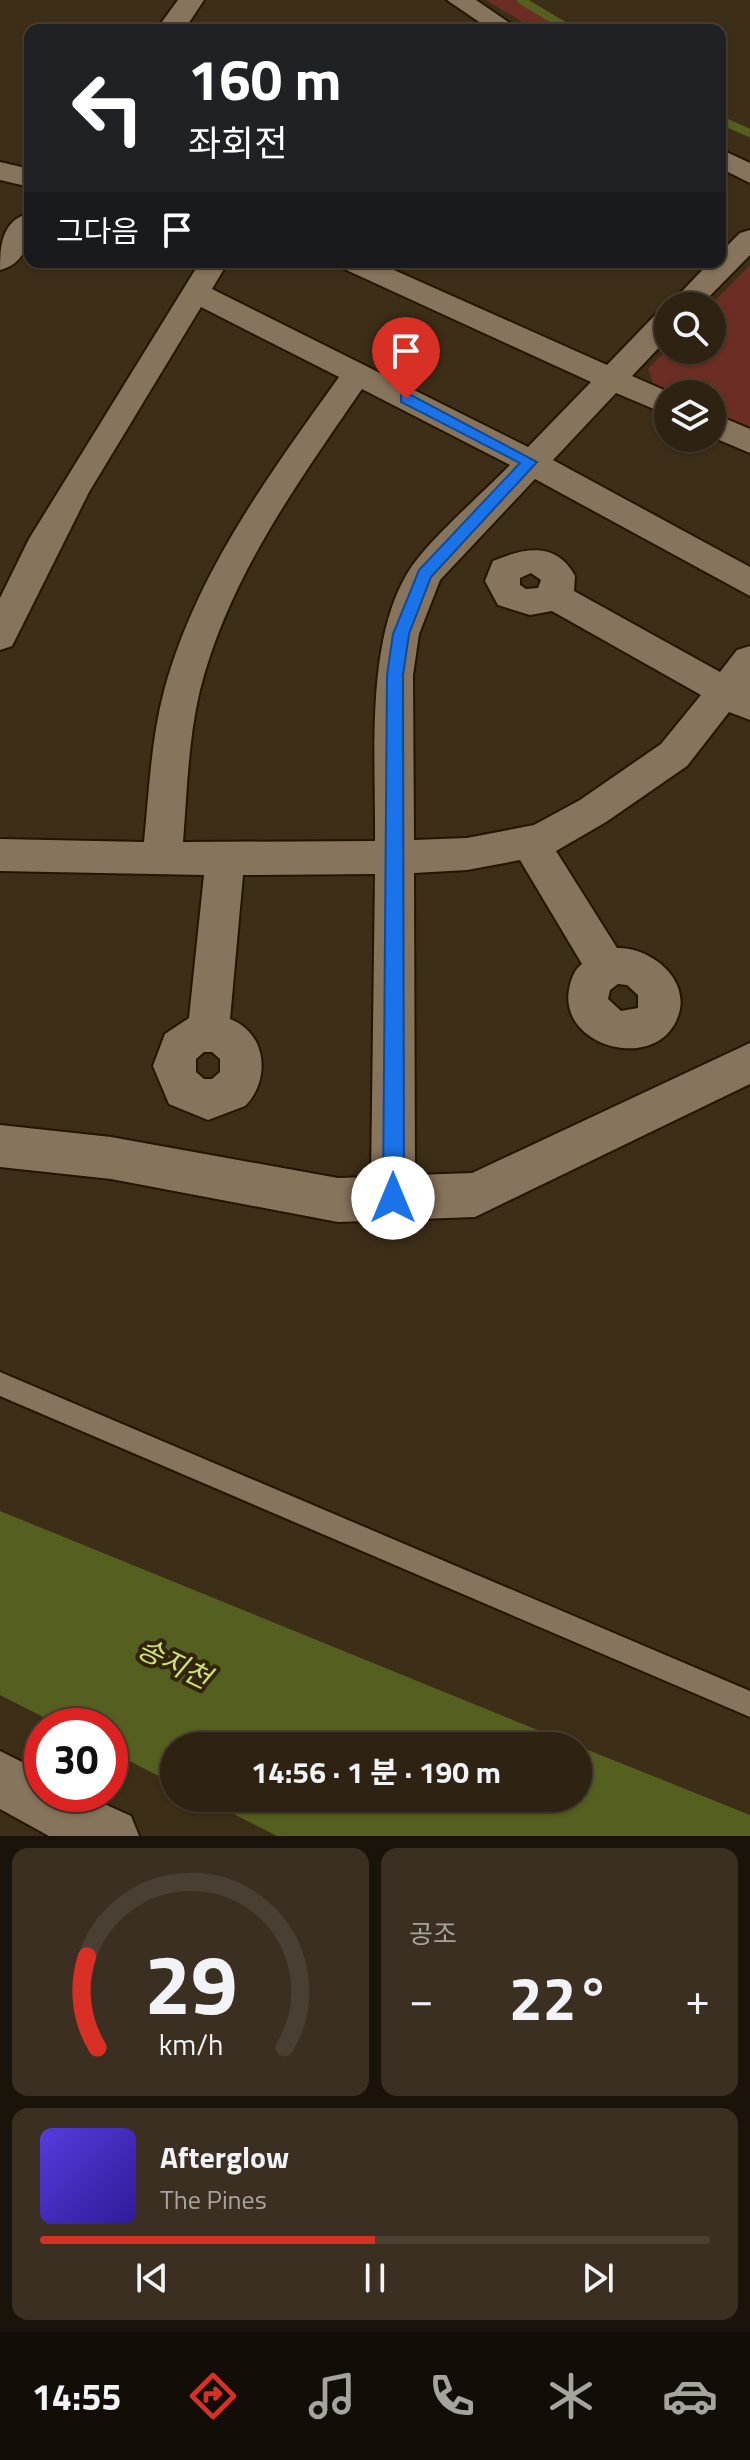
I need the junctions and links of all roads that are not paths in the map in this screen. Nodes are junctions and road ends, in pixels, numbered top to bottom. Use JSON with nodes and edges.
{"nodes":[{"id":1,"x":191,"y":0,"type":"edge"},
{"id":2,"x":462,"y":11,"type":"edge"},
{"id":3,"x":174,"y":24,"type":"edge"},
{"id":4,"x":493,"y":24,"type":"edge"},
{"id":5,"x":726,"y":161,"type":"edge"},
{"id":6,"x":0,"y":171,"type":"edge"},
{"id":7,"x":750,"y":175,"type":"edge"},
{"id":8,"x":24,"y":177,"type":"edge"},
{"id":9,"x":24,"y":230,"type":"edge"},
{"id":10,"x":750,"y":239,"type":"edge"},
{"id":11,"x":0,"y":260,"type":"edge"},
{"id":12,"x":726,"y":263,"type":"edge"},
{"id":13,"x":210,"y":268,"type":"edge"},
{"id":14,"x":365,"y":268,"type":"edge"},
{"id":15,"x":721,"y":268,"type":"edge"},
{"id":16,"x":196,"y":292,"type":"junction"},
{"id":17,"x":697,"y":292,"type":"edge"},
{"id":18,"x":654,"y":334,"type":"edge"},
{"id":19,"x":357,"y":374,"type":"junction"},
{"id":20,"x":610,"y":377,"type":"junction"},
{"id":21,"x":654,"y":397,"type":"edge"},
{"id":22,"x":726,"y":431,"type":"edge"},
{"id":23,"x":750,"y":442,"type":"edge"},
{"id":24,"x":530,"y":462,"type":"junction"},
{"id":25,"x":750,"y":583,"type":"edge"},
{"id":26,"x":554,"y":596,"type":"dead end"},
{"id":27,"x":0,"y":637,"type":"edge"},
{"id":28,"x":750,"y":660,"type":"edge"},
{"id":29,"x":736,"y":698,"type":"edge"},
{"id":30,"x":529,"y":842,"type":"junction"},
{"id":31,"x":0,"y":855,"type":"edge"},
{"id":32,"x":394,"y":857,"type":"junction"},
{"id":33,"x":162,"y":859,"type":"junction"},
{"id":34,"x":225,"y":859,"type":"junction"},
{"id":35,"x":607,"y":969,"type":"dead end"},
{"id":36,"x":208,"y":1033,"type":"dead end"},
{"id":37,"x":750,"y":1063,"type":"edge"},
{"id":38,"x":0,"y":1146,"type":"edge"},
{"id":39,"x":393,"y":1198,"type":"junction"},
{"id":40,"x":0,"y":1384,"type":"edge"},
{"id":41,"x":750,"y":1704,"type":"edge"},
{"id":42,"x":0,"y":1778,"type":"edge"},
{"id":43,"x":111,"y":1836,"type":"edge"}],
"edges":[{"from":1,"to":3,"type":"street"},
{"from":2,"to":4,"type":"street"},
{"from":5,"to":7,"type":"street"},
{"from":6,"to":8,"type":"street"},
{"from":9,"to":11,"type":"street"},
{"from":10,"to":12,"type":"street"},
{"from":13,"to":16,"type":"street"},
{"from":14,"to":20,"type":"street"},
{"from":15,"to":17,"type":"street"},
{"from":16,"to":19,"type":"street"},
{"from":16,"to":27,"type":"street"},
{"from":18,"to":20,"type":"street"},
{"from":19,"to":24,"type":"street"},
{"from":19,"to":33,"type":"street"},
{"from":20,"to":21,"type":"street"},
{"from":20,"to":24,"type":"street"},
{"from":22,"to":23,"type":"street"},
{"from":24,"to":25,"type":"street"},
{"from":24,"to":32,"type":"street"},
{"from":26,"to":29,"type":"street"},
{"from":28,"to":29,"type":"street"},
{"from":29,"to":30,"type":"street"},
{"from":30,"to":32,"type":"street"},
{"from":30,"to":35,"type":"street"},
{"from":31,"to":33,"type":"street"},
{"from":32,"to":34,"type":"street"},
{"from":32,"to":39,"type":"street"},
{"from":33,"to":34,"type":"street"},
{"from":34,"to":36,"type":"street"},
{"from":37,"to":39,"type":"street"},
{"from":38,"to":39,"type":"street"},
{"from":40,"to":41,"type":"lane"},
{"from":42,"to":43,"type":"street"}]}
